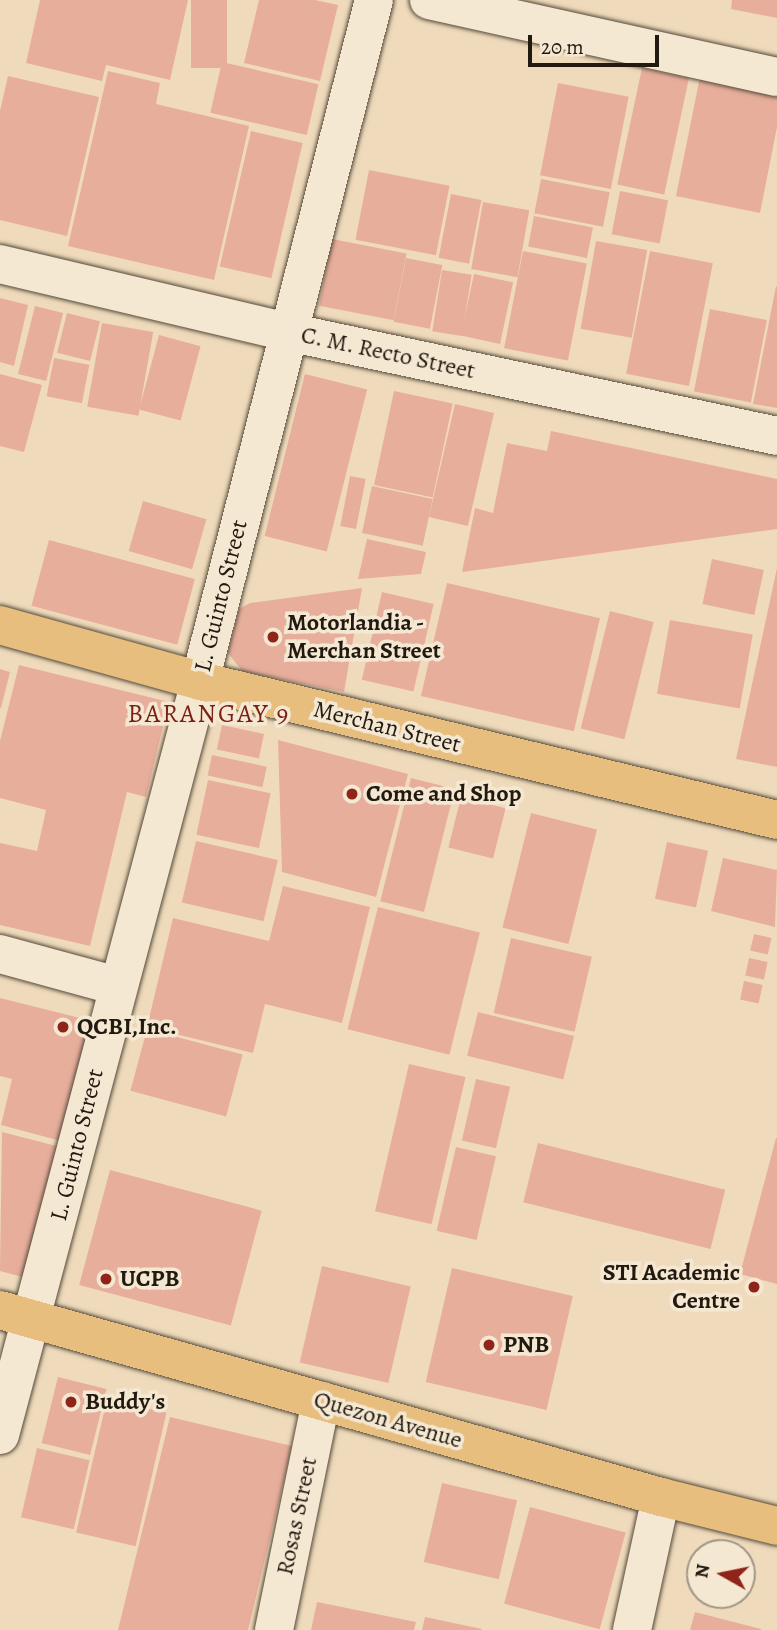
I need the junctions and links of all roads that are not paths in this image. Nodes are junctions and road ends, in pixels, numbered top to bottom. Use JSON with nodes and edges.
{"nodes":[{"id":1,"x":374,"y":0,"type":"edge"},
{"id":2,"x":429,"y":0,"type":"edge"},
{"id":3,"x":777,"y":77,"type":"edge"},
{"id":4,"x":0,"y":264,"type":"edge"},
{"id":5,"x":288,"y":332,"type":"junction"},
{"id":6,"x":777,"y":436,"type":"edge"},
{"id":7,"x":0,"y":625,"type":"edge"},
{"id":8,"x":200,"y":681,"type":"junction"},
{"id":9,"x":777,"y":820,"type":"edge"},
{"id":10,"x":0,"y":954,"type":"edge"},
{"id":11,"x":117,"y":986,"type":"junction"},
{"id":12,"x":16,"y":1315,"type":"edge"},
{"id":13,"x":321,"y":1401,"type":"junction"},
{"id":14,"x":0,"y":1435,"type":"edge"},
{"id":15,"x":661,"y":1497,"type":"junction"},
{"id":16,"x":777,"y":1526,"type":"edge"},
{"id":17,"x":274,"y":1630,"type":"edge"},
{"id":18,"x":632,"y":1630,"type":"edge"}],
"edges":[{"from":1,"to":5,"type":"street","name":"L. Guinto Street"},
{"from":2,"to":3,"type":"street"},
{"from":4,"to":5,"type":"street","name":"C. M. Recto Street"},
{"from":5,"to":6,"type":"street","name":"C. M. Recto Street"},
{"from":5,"to":8,"type":"street","name":"L. Guinto Street"},
{"from":7,"to":8,"type":"main road","name":"Merchan Street"},
{"from":8,"to":9,"type":"main road","name":"Merchan Street"},
{"from":8,"to":11,"type":"street","name":"L. Guinto Street"},
{"from":10,"to":11,"type":"street"},
{"from":11,"to":12,"type":"street","name":"L. Guinto Street"},
{"from":12,"to":13,"type":"main road","name":"Quezon Avenue"},
{"from":12,"to":14,"type":"street","name":"L. Guinto Street"},
{"from":13,"to":15,"type":"main road","name":"Quezon Avenue"},
{"from":13,"to":17,"type":"street","name":"Rosas Street"},
{"from":15,"to":16,"type":"main road","name":"Quezon Avenue"},
{"from":15,"to":18,"type":"street"}]}
